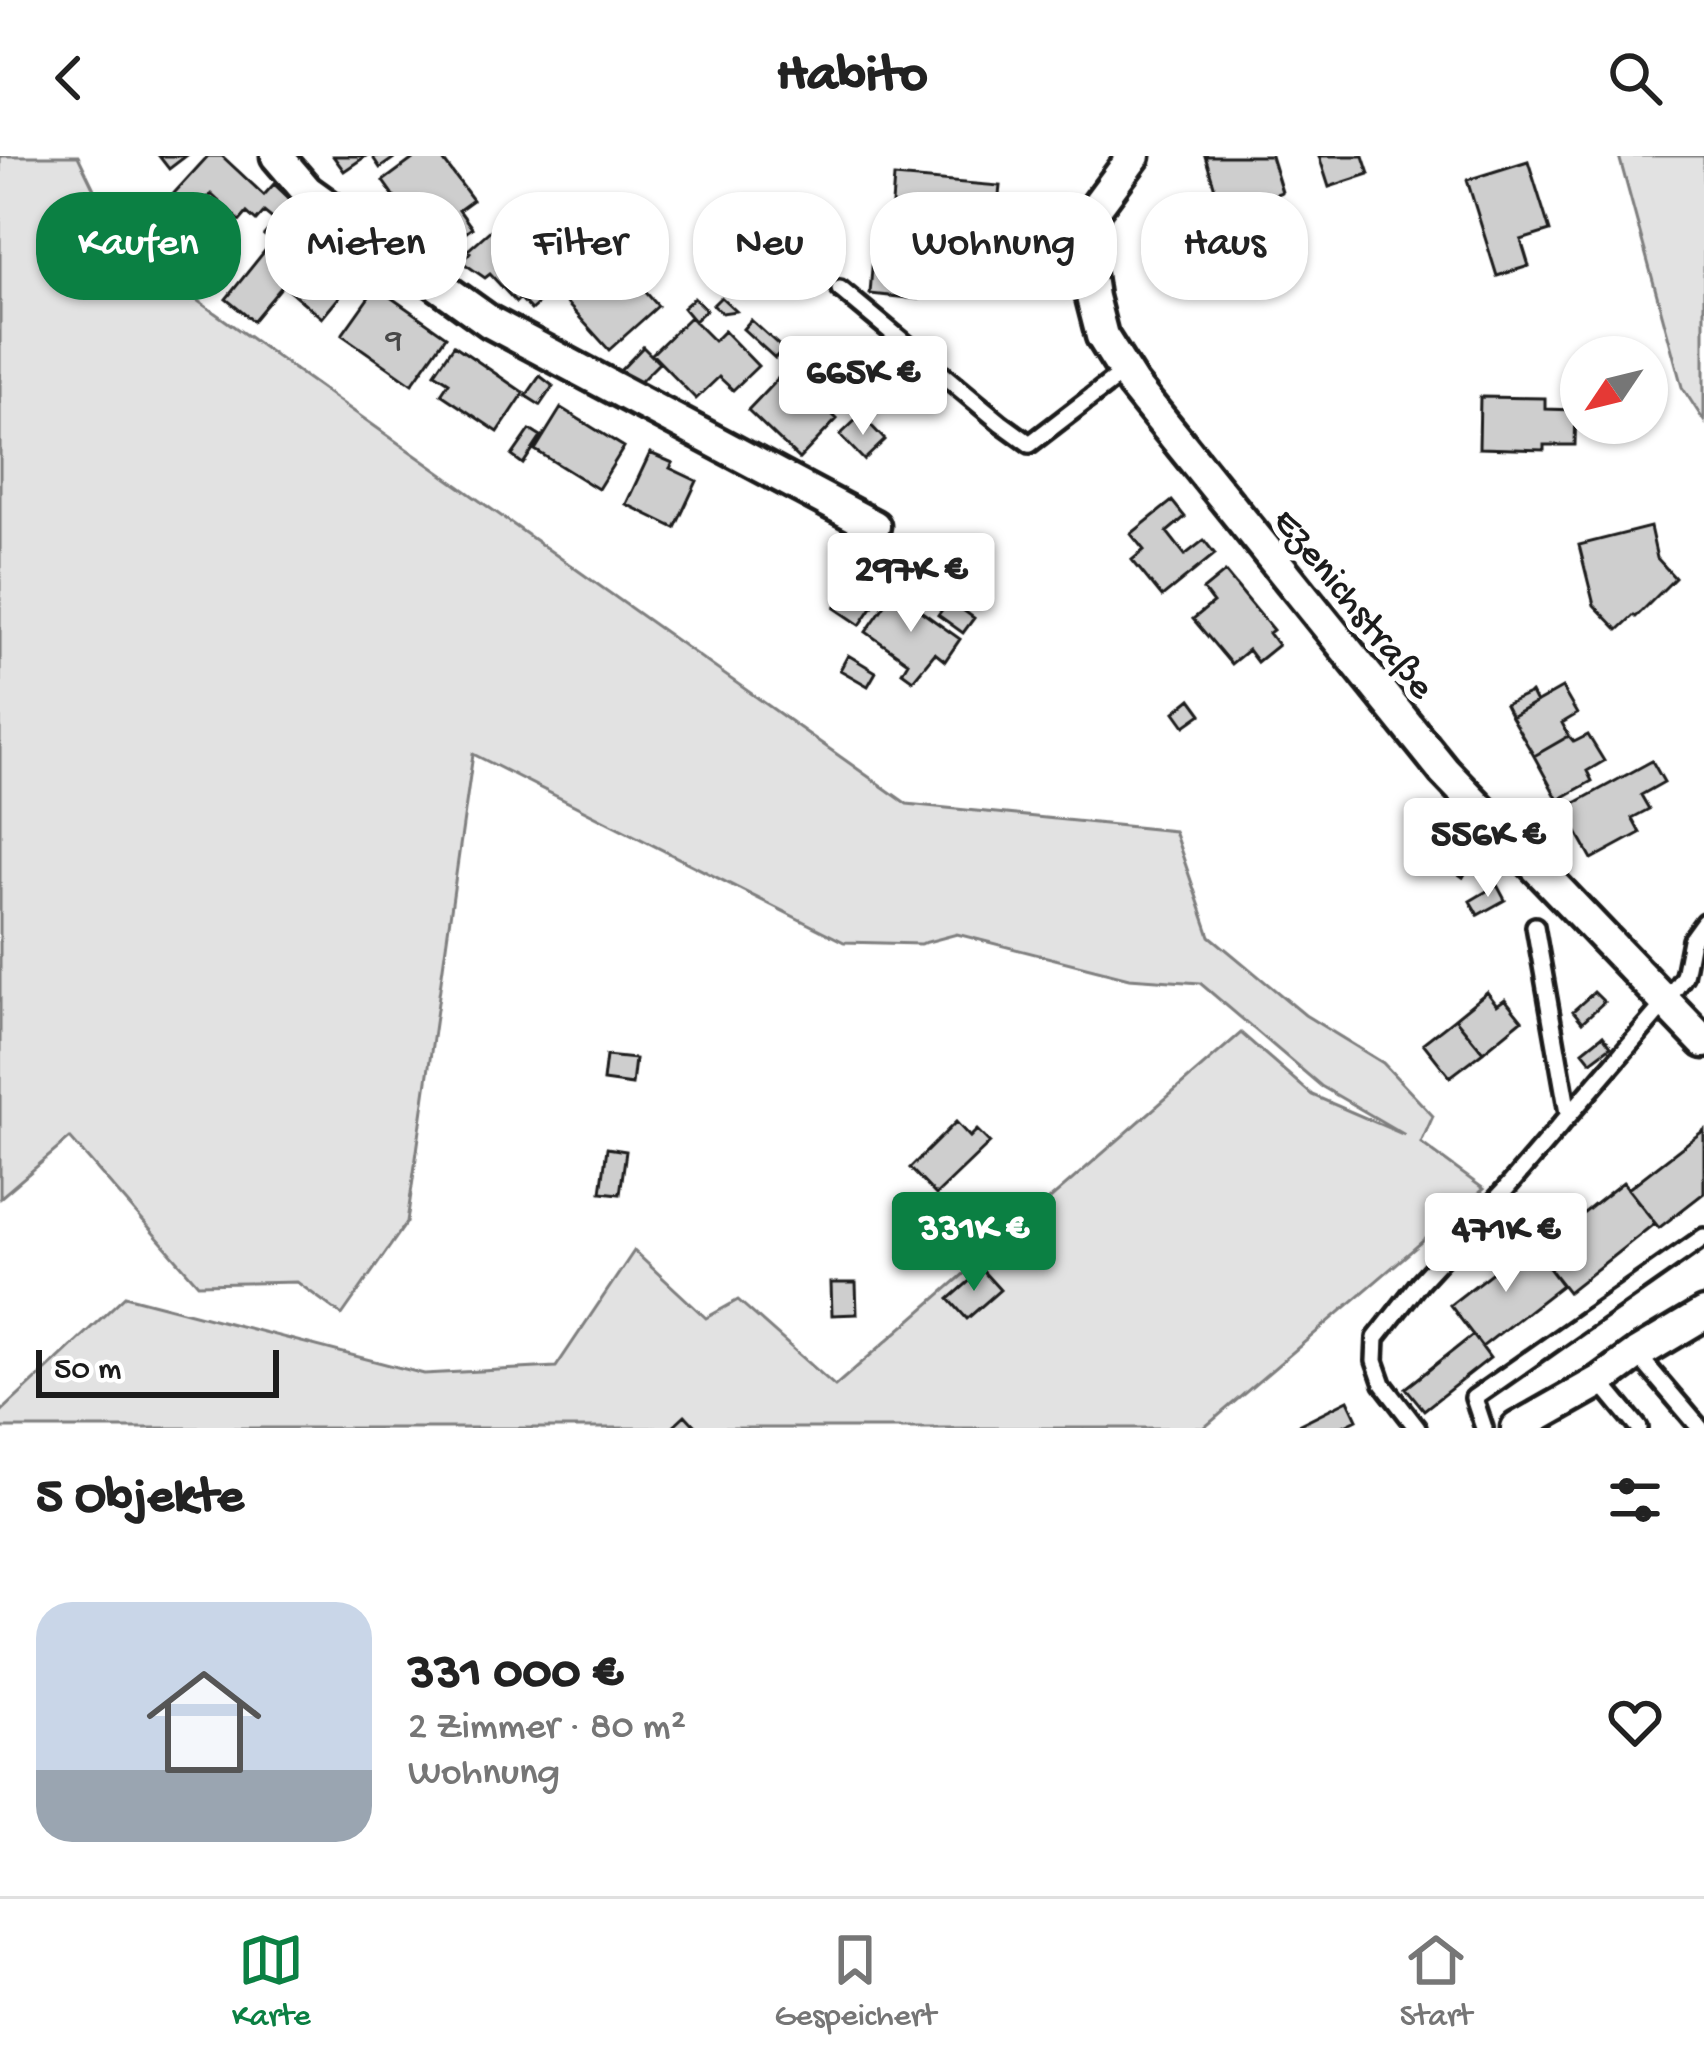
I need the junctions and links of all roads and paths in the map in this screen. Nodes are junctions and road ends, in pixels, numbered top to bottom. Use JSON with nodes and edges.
{"nodes":[{"id":1,"x":278,"y":156,"type":"edge"},
{"id":2,"x":1134,"y":156,"type":"edge"},
{"id":3,"x":846,"y":295,"type":"edge"},
{"id":4,"x":1125,"y":371,"type":"junction"},
{"id":5,"x":874,"y":526,"type":"dead end"},
{"id":6,"x":1704,"y":922,"type":"edge"},
{"id":7,"x":1535,"y":926,"type":"dead end"},
{"id":8,"x":1666,"y":1002,"type":"junction"},
{"id":9,"x":1704,"y":1042,"type":"edge"},
{"id":10,"x":1568,"y":1113,"type":"junction"},
{"id":11,"x":1704,"y":1237,"type":"edge"},
{"id":12,"x":1704,"y":1314,"type":"edge"},
{"id":13,"x":1637,"y":1354,"type":"junction"},
{"id":14,"x":1600,"y":1381,"type":"junction"},
{"id":15,"x":1417,"y":1428,"type":"edge"},
{"id":16,"x":1484,"y":1428,"type":"edge"},
{"id":17,"x":1516,"y":1428,"type":"edge"},
{"id":18,"x":1639,"y":1428,"type":"edge"},
{"id":19,"x":1700,"y":1428,"type":"edge"}],
"edges":[{"from":1,"to":5,"type":"street"},
{"from":2,"to":4,"type":"street","name":"Ezenichstraße"},
{"from":3,"to":4,"type":"lane"},
{"from":4,"to":8,"type":"street","name":"Ezenichstraße"},
{"from":6,"to":8,"type":"lane"},
{"from":7,"to":10,"type":"lane"},
{"from":8,"to":9,"type":"street","name":"Ezenichstraße"},
{"from":8,"to":10,"type":"lane"},
{"from":10,"to":15,"type":"lane"},
{"from":11,"to":16,"type":"lane"},
{"from":12,"to":13,"type":"street"},
{"from":13,"to":14,"type":"street"},
{"from":13,"to":19,"type":"lane"},
{"from":14,"to":17,"type":"street"},
{"from":14,"to":18,"type":"lane"}]}
